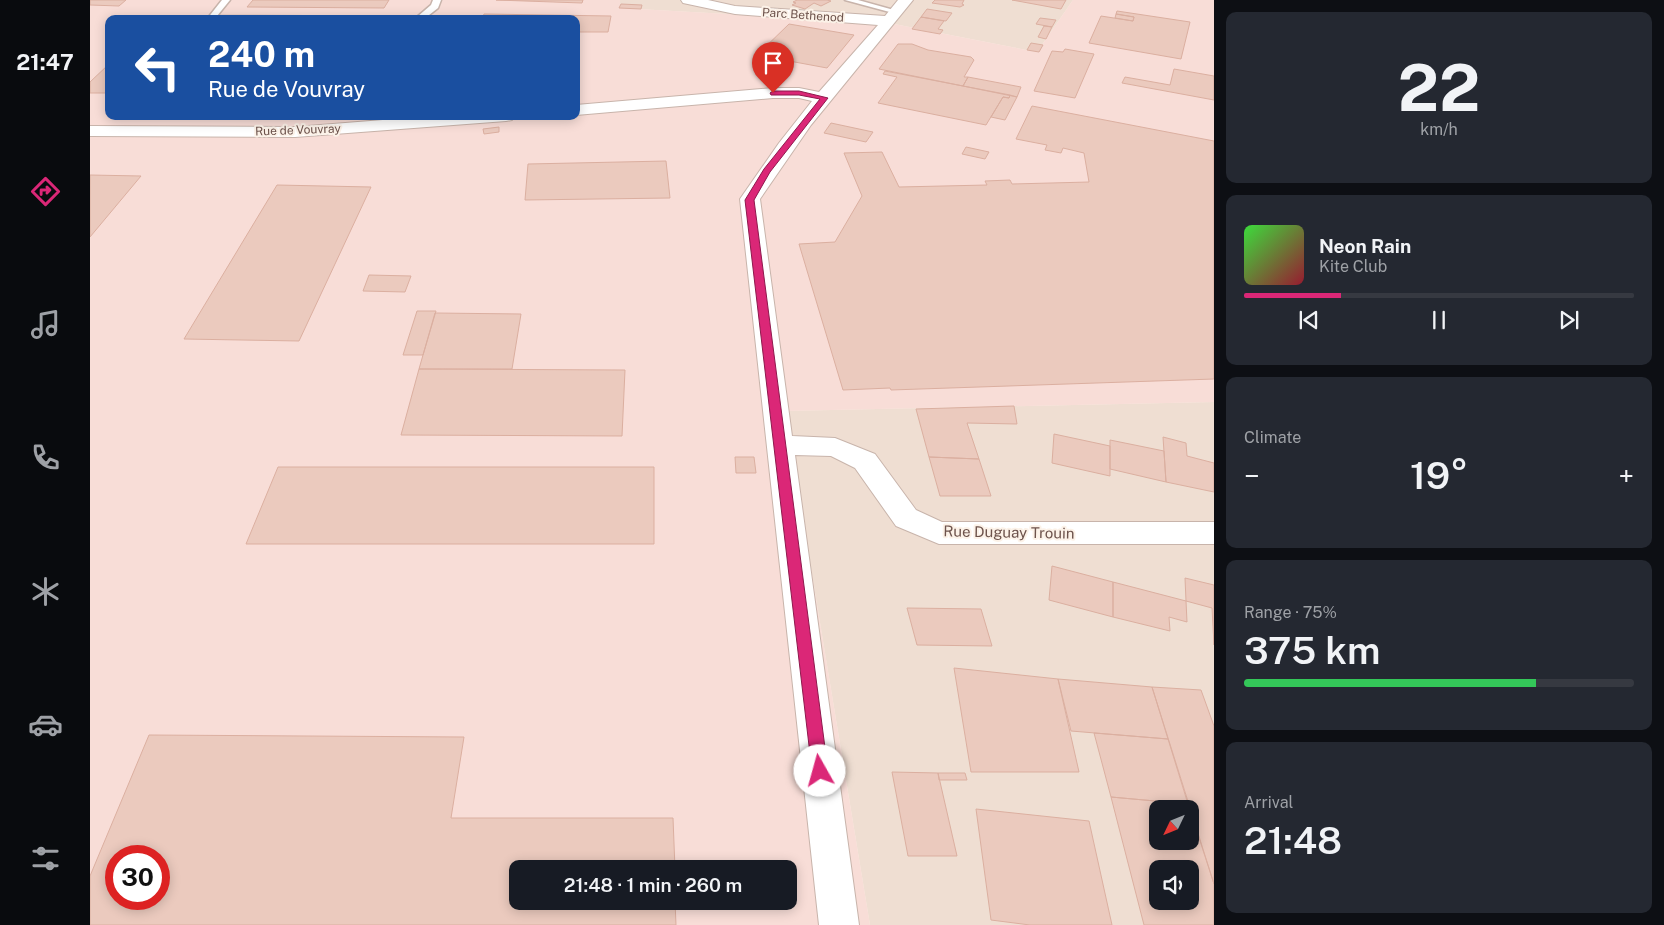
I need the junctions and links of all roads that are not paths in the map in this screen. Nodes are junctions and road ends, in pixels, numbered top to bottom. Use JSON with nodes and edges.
{"nodes":[{"id":1,"x":226,"y":0,"type":"edge"},
{"id":2,"x":437,"y":0,"type":"edge"},
{"id":3,"x":688,"y":0,"type":"edge"},
{"id":4,"x":850,"y":0,"type":"edge"},
{"id":5,"x":897,"y":11,"type":"edge"},
{"id":6,"x":214,"y":15,"type":"edge"},
{"id":7,"x":423,"y":15,"type":"edge"},
{"id":8,"x":819,"y":105,"type":"junction"},
{"id":9,"x":580,"y":110,"type":"edge"},
{"id":10,"x":410,"y":120,"type":"edge"},
{"id":11,"x":365,"y":122,"type":"edge"},
{"id":12,"x":90,"y":131,"type":"edge"},
{"id":13,"x":779,"y":445,"type":"junction"},
{"id":14,"x":1214,"y":533,"type":"edge"},
{"id":15,"x":839,"y":925,"type":"edge"}],
"edges":[{"from":1,"to":6,"type":"lane"},
{"from":2,"to":7,"type":"lane"},
{"from":3,"to":5,"type":"street","name":"Parc Bethenod"},
{"from":4,"to":5,"type":"lane"},
{"from":5,"to":8,"type":"street"},
{"from":8,"to":9,"type":"street"},
{"from":8,"to":13,"type":"street"},
{"from":10,"to":11,"type":"street","name":"Rue de Vouvray"},
{"from":11,"to":12,"type":"street","name":"Rue de Vouvray"},
{"from":13,"to":14,"type":"street","name":"Rue Duguay Trouin"},
{"from":13,"to":15,"type":"street"}]}
